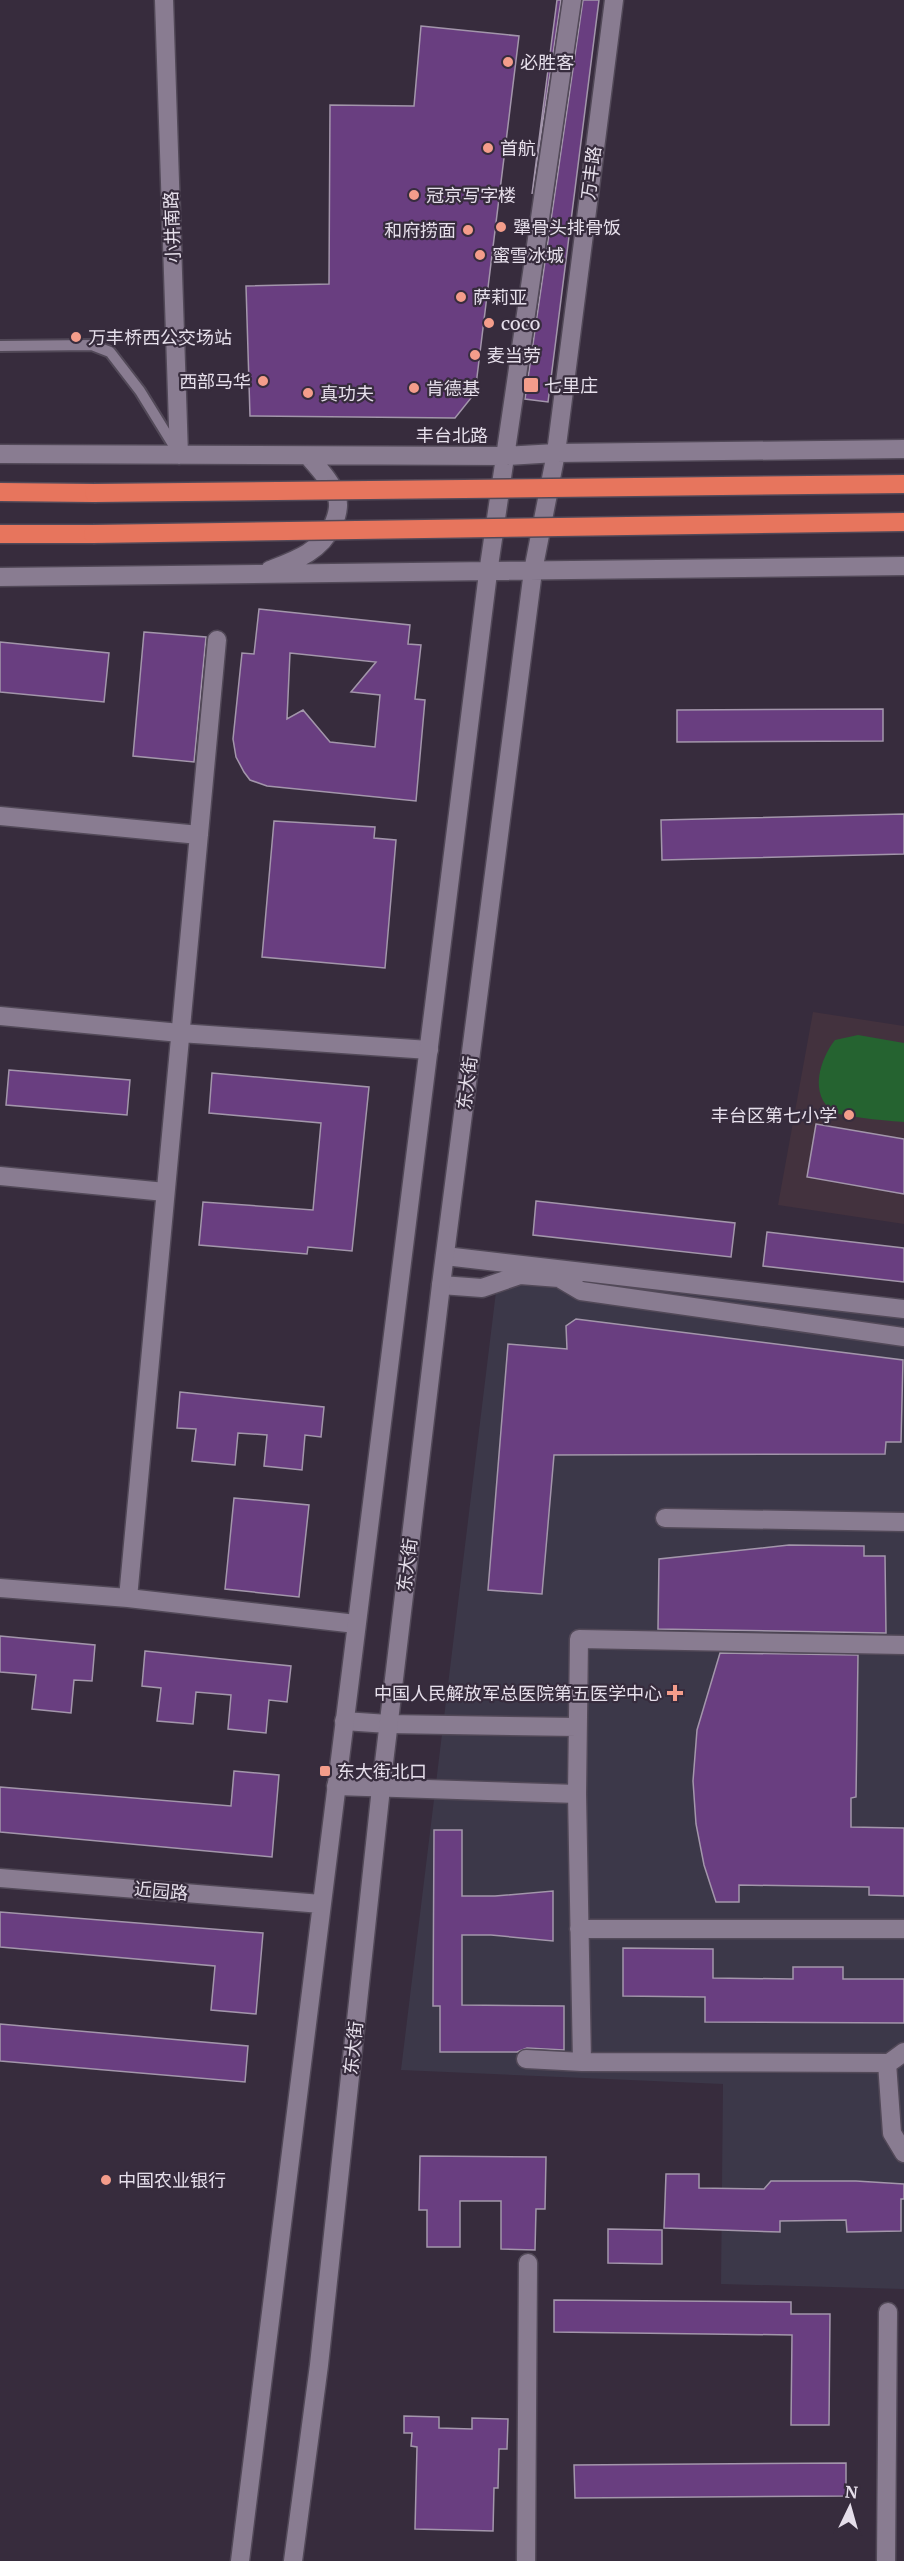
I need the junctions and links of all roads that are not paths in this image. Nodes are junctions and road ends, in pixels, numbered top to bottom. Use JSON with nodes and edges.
{"nodes":[{"id":1,"x":164,"y":0,"type":"edge"},
{"id":2,"x":572,"y":0,"type":"edge"},
{"id":3,"x":614,"y":0,"type":"edge"},
{"id":4,"x":0,"y":346,"type":"edge"},
{"id":5,"x":904,"y":449,"type":"edge"},
{"id":6,"x":555,"y":453,"type":"junction"},
{"id":7,"x":0,"y":454,"type":"edge"},
{"id":8,"x":179,"y":454,"type":"junction"},
{"id":9,"x":308,"y":456,"type":"junction"},
{"id":10,"x":506,"y":456,"type":"junction"},
{"id":11,"x":904,"y":484,"type":"edge"},
{"id":12,"x":0,"y":492,"type":"edge"},
{"id":13,"x":904,"y":522,"type":"edge"},
{"id":14,"x":0,"y":534,"type":"edge"},
{"id":15,"x":904,"y":566,"type":"edge"},
{"id":16,"x":533,"y":571,"type":"junction"},
{"id":17,"x":488,"y":573,"type":"junction"},
{"id":18,"x":257,"y":574,"type":"junction"},
{"id":19,"x":0,"y":577,"type":"edge"},
{"id":20,"x":217,"y":640,"type":"dead end"},
{"id":21,"x":0,"y":816,"type":"edge"},
{"id":22,"x":199,"y":835,"type":"junction"},
{"id":23,"x":0,"y":1016,"type":"edge"},
{"id":24,"x":180,"y":1033,"type":"junction"},
{"id":25,"x":429,"y":1050,"type":"junction"},
{"id":26,"x":0,"y":1176,"type":"edge"},
{"id":27,"x":165,"y":1192,"type":"junction"},
{"id":28,"x":445,"y":1256,"type":"junction"},
{"id":29,"x":441,"y":1285,"type":"junction"},
{"id":30,"x":904,"y":1310,"type":"edge"},
{"id":31,"x":904,"y":1337,"type":"edge"},
{"id":32,"x":665,"y":1518,"type":"dead end"},
{"id":33,"x":904,"y":1522,"type":"edge"},
{"id":34,"x":0,"y":1588,"type":"edge"},
{"id":35,"x":128,"y":1598,"type":"junction"},
{"id":36,"x":356,"y":1624,"type":"junction"},
{"id":37,"x":904,"y":1645,"type":"edge"},
{"id":38,"x":344,"y":1721,"type":"junction"},
{"id":39,"x":388,"y":1724,"type":"junction"},
{"id":40,"x":577,"y":1726,"type":"junction"},
{"id":41,"x":336,"y":1786,"type":"junction"},
{"id":42,"x":381,"y":1788,"type":"junction"},
{"id":43,"x":578,"y":1794,"type":"junction"},
{"id":44,"x":0,"y":1878,"type":"edge"},
{"id":45,"x":321,"y":1904,"type":"junction"},
{"id":46,"x":579,"y":1929,"type":"junction"},
{"id":47,"x":904,"y":1929,"type":"edge"},
{"id":48,"x":904,"y":2052,"type":"edge"},
{"id":49,"x":526,"y":2059,"type":"dead end"},
{"id":50,"x":582,"y":2062,"type":"junction"},
{"id":51,"x":887,"y":2063,"type":"junction"},
{"id":52,"x":904,"y":2152,"type":"edge"},
{"id":53,"x":528,"y":2263,"type":"dead end"},
{"id":54,"x":888,"y":2312,"type":"dead end"},
{"id":55,"x":240,"y":2561,"type":"edge"},
{"id":56,"x":293,"y":2561,"type":"edge"},
{"id":57,"x":526,"y":2561,"type":"edge"},
{"id":58,"x":886,"y":2561,"type":"edge"}],
"edges":[{"from":1,"to":8,"type":"street","name":"小井南路"},
{"from":2,"to":10,"type":"street"},
{"from":3,"to":6,"type":"street","name":"万丰路"},
{"from":4,"to":8,"type":"lane"},
{"from":5,"to":6,"type":"street","name":"丰台北路"},
{"from":6,"to":10,"type":"street","name":"丰台北路"},
{"from":6,"to":16,"type":"street","name":"万丰路"},
{"from":7,"to":8,"type":"street","name":"丰台北路"},
{"from":8,"to":9,"type":"street","name":"丰台北路"},
{"from":9,"to":10,"type":"street","name":"丰台北路"},
{"from":9,"to":18,"type":"street"},
{"from":10,"to":17,"type":"street"},
{"from":11,"to":12,"type":"highway","bridge":true},
{"from":13,"to":14,"type":"highway","bridge":true},
{"from":15,"to":16,"type":"street"},
{"from":16,"to":17,"type":"street"},
{"from":16,"to":28,"type":"street","name":"东大街"},
{"from":17,"to":18,"type":"street"},
{"from":17,"to":25,"type":"street"},
{"from":18,"to":19,"type":"street"},
{"from":20,"to":22,"type":"street"},
{"from":21,"to":22,"type":"street"},
{"from":22,"to":24,"type":"street"},
{"from":23,"to":24,"type":"street"},
{"from":24,"to":25,"type":"street"},
{"from":24,"to":27,"type":"street"},
{"from":25,"to":36,"type":"street"},
{"from":26,"to":27,"type":"street"},
{"from":27,"to":35,"type":"street"},
{"from":28,"to":29,"type":"street","name":"东大街"},
{"from":28,"to":30,"type":"street"},
{"from":29,"to":31,"type":"street"},
{"from":29,"to":39,"type":"street","name":"东大街"},
{"from":32,"to":33,"type":"street"},
{"from":34,"to":35,"type":"street"},
{"from":35,"to":36,"type":"street"},
{"from":36,"to":38,"type":"street"},
{"from":37,"to":40,"type":"street"},
{"from":38,"to":39,"type":"street"},
{"from":38,"to":41,"type":"street"},
{"from":39,"to":40,"type":"street"},
{"from":39,"to":42,"type":"street","name":"东大街"},
{"from":40,"to":43,"type":"street"},
{"from":41,"to":42,"type":"street"},
{"from":41,"to":45,"type":"street"},
{"from":42,"to":43,"type":"street"},
{"from":42,"to":56,"type":"street","name":"东大街"},
{"from":43,"to":46,"type":"street"},
{"from":44,"to":45,"type":"street","name":"近园路"},
{"from":45,"to":55,"type":"street"},
{"from":46,"to":47,"type":"street"},
{"from":46,"to":50,"type":"street"},
{"from":48,"to":51,"type":"street"},
{"from":49,"to":50,"type":"street"},
{"from":50,"to":51,"type":"street"},
{"from":51,"to":52,"type":"street"},
{"from":53,"to":57,"type":"street"},
{"from":54,"to":58,"type":"street"}]}
